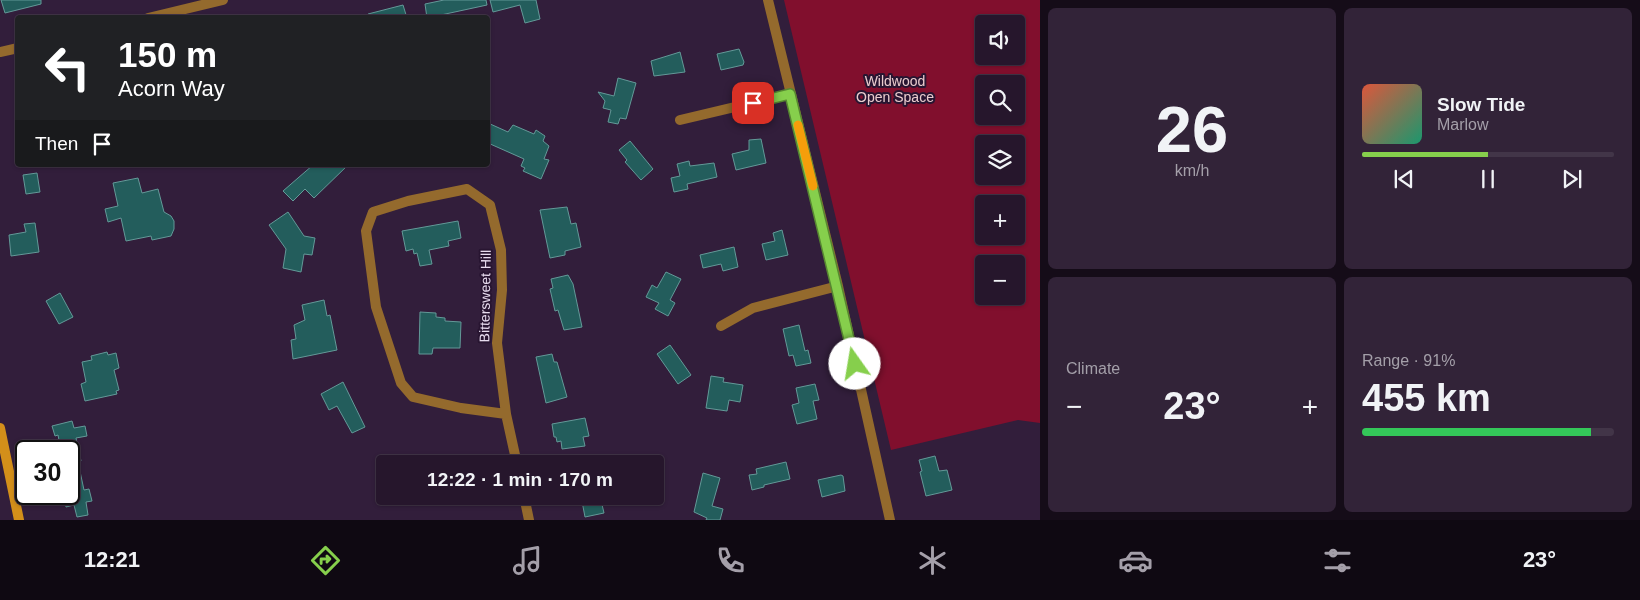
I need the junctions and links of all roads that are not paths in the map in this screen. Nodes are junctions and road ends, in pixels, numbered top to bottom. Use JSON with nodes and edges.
{"nodes":[{"id":1,"x":223,"y":0,"type":"edge"},
{"id":2,"x":768,"y":0,"type":"edge"},
{"id":3,"x":160,"y":15,"type":"edge"},
{"id":4,"x":15,"y":49,"type":"edge"},
{"id":5,"x":0,"y":52,"type":"edge"},
{"id":6,"x":790,"y":94,"type":"junction"},
{"id":7,"x":680,"y":120,"type":"dead end"},
{"id":8,"x":838,"y":286,"type":"junction"},
{"id":9,"x":721,"y":326,"type":"dead end"},
{"id":10,"x":506,"y":414,"type":"junction"},
{"id":11,"x":0,"y":428,"type":"edge"},
{"id":12,"x":515,"y":455,"type":"edge"},
{"id":13,"x":526,"y":505,"type":"edge"},
{"id":14,"x":19,"y":520,"type":"edge"},
{"id":15,"x":529,"y":520,"type":"edge"},
{"id":16,"x":890,"y":520,"type":"edge"}],
"edges":[{"from":1,"to":3,"type":"street"},
{"from":2,"to":6,"type":"street"},
{"from":4,"to":5,"type":"street"},
{"from":6,"to":7,"type":"street"},
{"from":6,"to":8,"type":"street"},
{"from":8,"to":9,"type":"street"},
{"from":8,"to":16,"type":"street"},
{"from":10,"to":10,"type":"street","name":"Bittersweet Hill"},
{"from":10,"to":12,"type":"street","name":"Bittersweet Hill"},
{"from":11,"to":14,"type":"main road"},
{"from":13,"to":15,"type":"street"}]}
